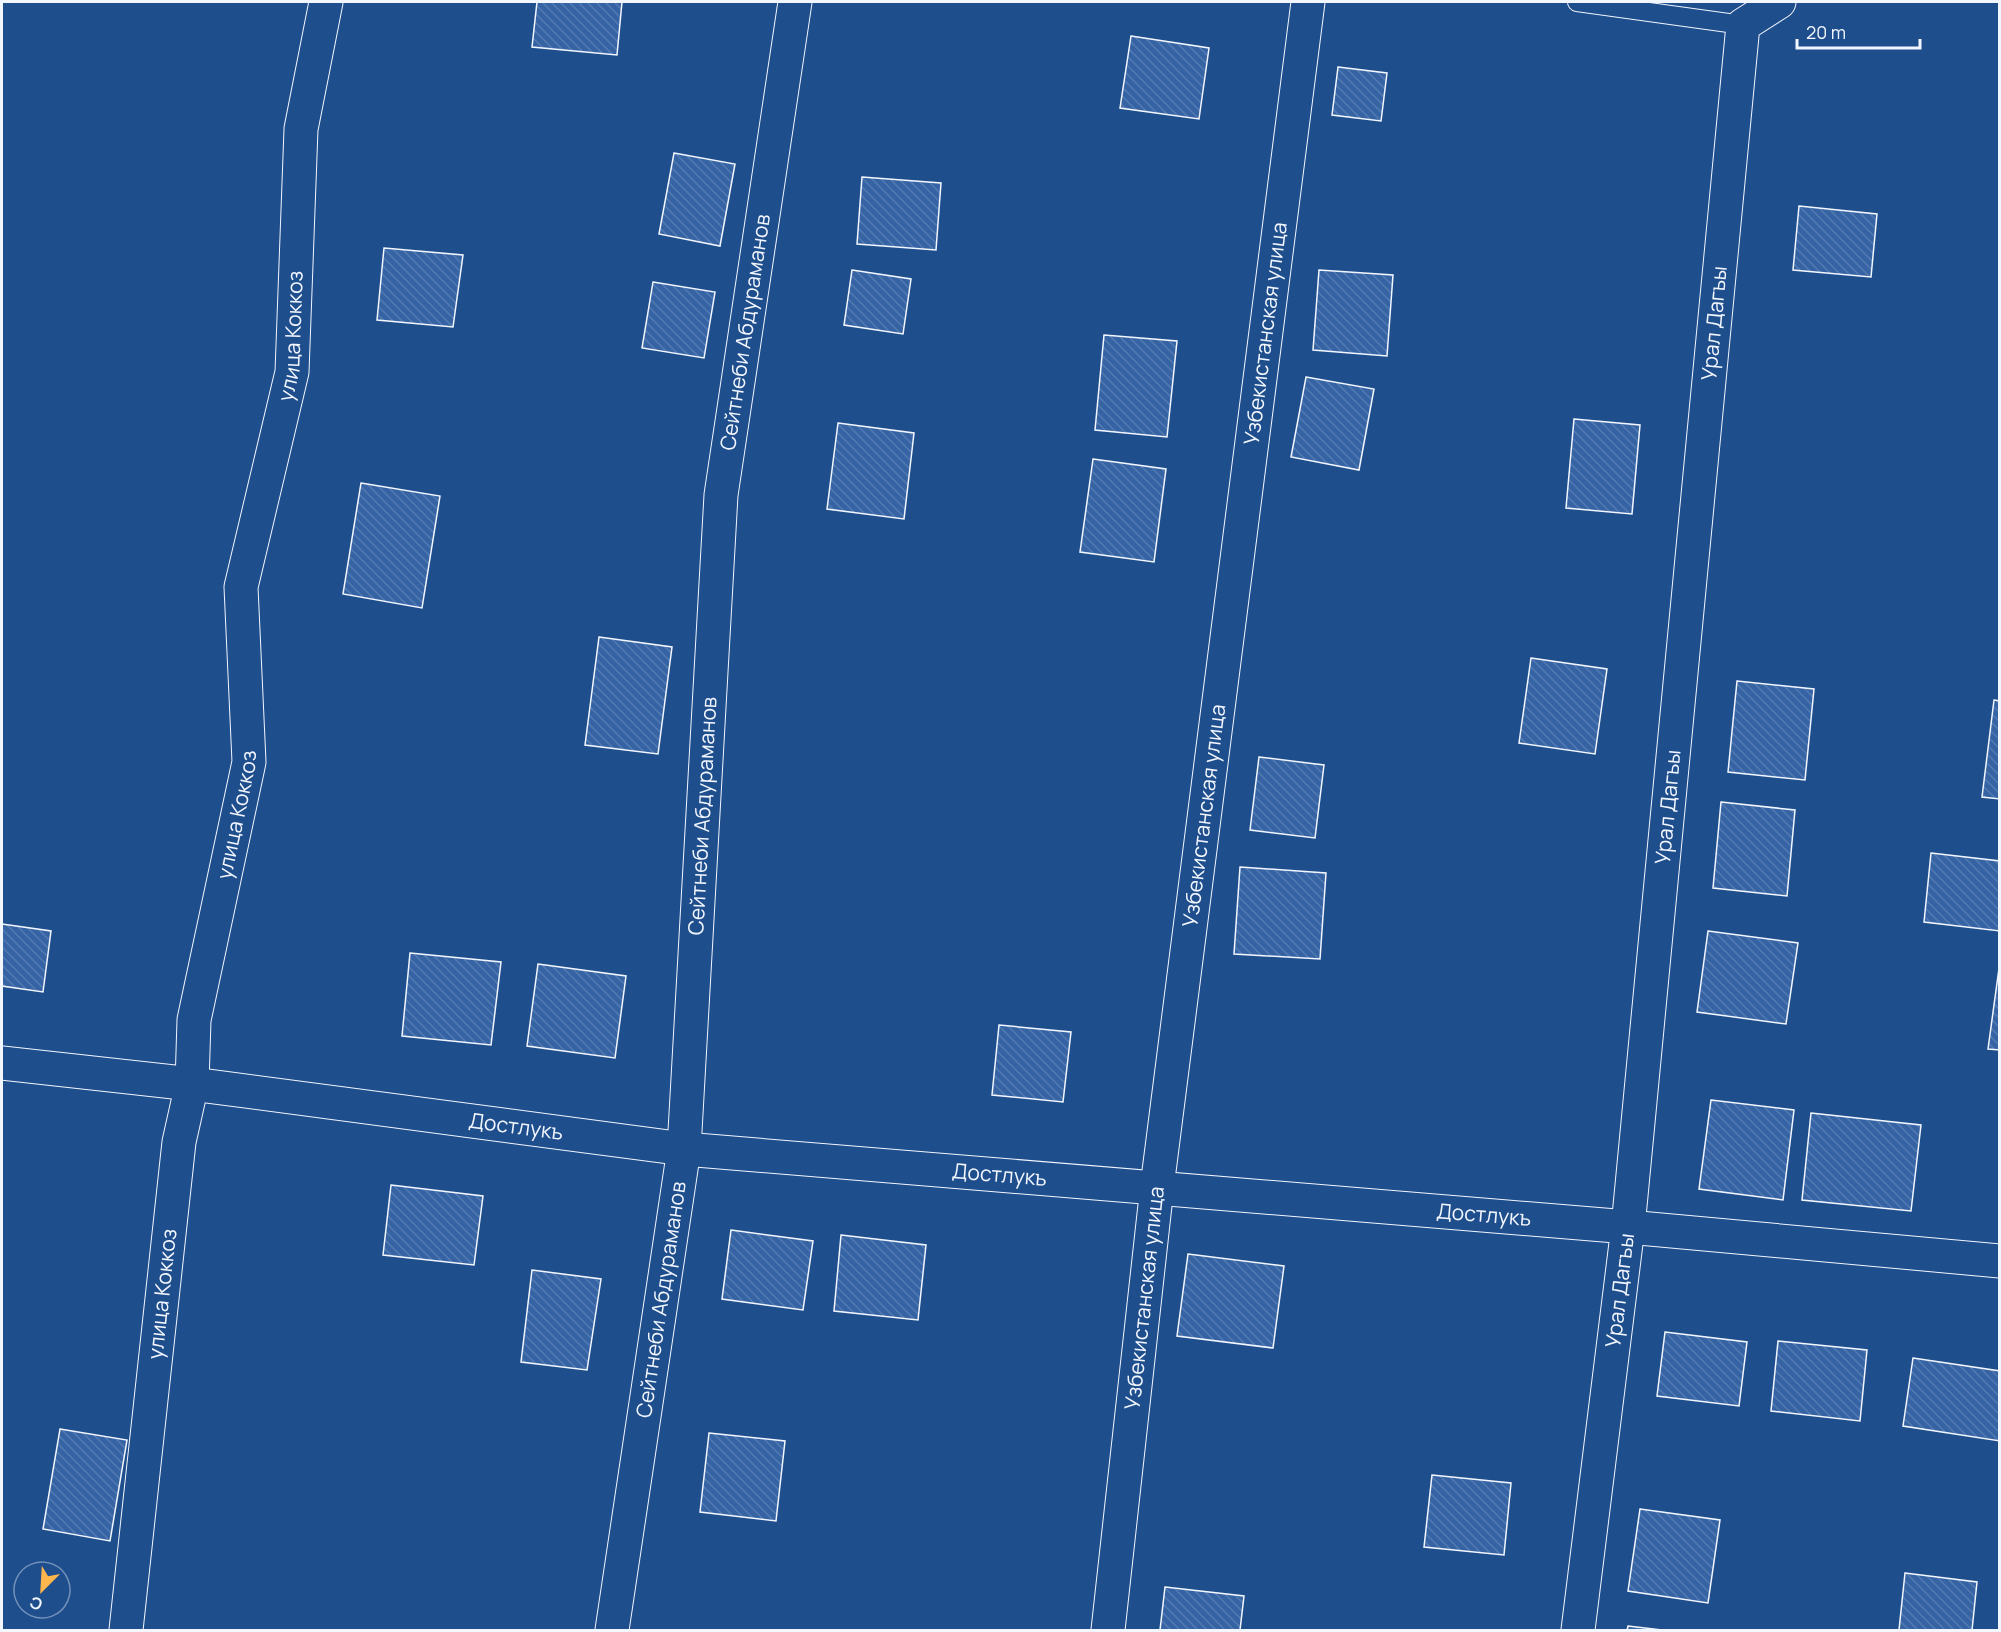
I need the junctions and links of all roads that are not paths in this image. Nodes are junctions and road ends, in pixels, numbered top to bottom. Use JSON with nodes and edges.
{"nodes":[{"id":1,"x":326,"y":2,"type":"edge"},
{"id":2,"x":795,"y":2,"type":"edge"},
{"id":3,"x":1308,"y":2,"type":"edge"},
{"id":4,"x":1577,"y":2,"type":"edge"},
{"id":5,"x":1779,"y":2,"type":"edge"},
{"id":6,"x":1743,"y":26,"type":"junction"},
{"id":7,"x":2,"y":1063,"type":"edge"},
{"id":8,"x":192,"y":1084,"type":"junction"},
{"id":9,"x":684,"y":1149,"type":"junction"},
{"id":10,"x":1158,"y":1187,"type":"junction"},
{"id":11,"x":1628,"y":1227,"type":"junction"},
{"id":12,"x":2000,"y":1261,"type":"edge"},
{"id":13,"x":126,"y":1630,"type":"edge"},
{"id":14,"x":612,"y":1630,"type":"edge"},
{"id":15,"x":1108,"y":1630,"type":"edge"},
{"id":16,"x":1578,"y":1630,"type":"edge"}],
"edges":[{"from":1,"to":8,"type":"street","name":"улица Коккоз"},
{"from":2,"to":9,"type":"street","name":"Сейтнеби Абдураманов"},
{"from":3,"to":10,"type":"street","name":"Узбекистанская улица"},
{"from":4,"to":6,"type":"lane"},
{"from":5,"to":6,"type":"street"},
{"from":6,"to":11,"type":"street","name":"Урал Дагъы"},
{"from":7,"to":8,"type":"street","name":"Достлукъ"},
{"from":8,"to":9,"type":"street","name":"Достлукъ"},
{"from":8,"to":13,"type":"street","name":"улица Коккоз"},
{"from":9,"to":10,"type":"street","name":"Достлукъ"},
{"from":9,"to":14,"type":"street","name":"Сейтнеби Абдураманов"},
{"from":10,"to":11,"type":"street","name":"Достлукъ"},
{"from":10,"to":15,"type":"street","name":"Узбекистанская улица"},
{"from":11,"to":12,"type":"street","name":"Достлукъ"},
{"from":11,"to":16,"type":"street","name":"Урал Дагъы"}]}
